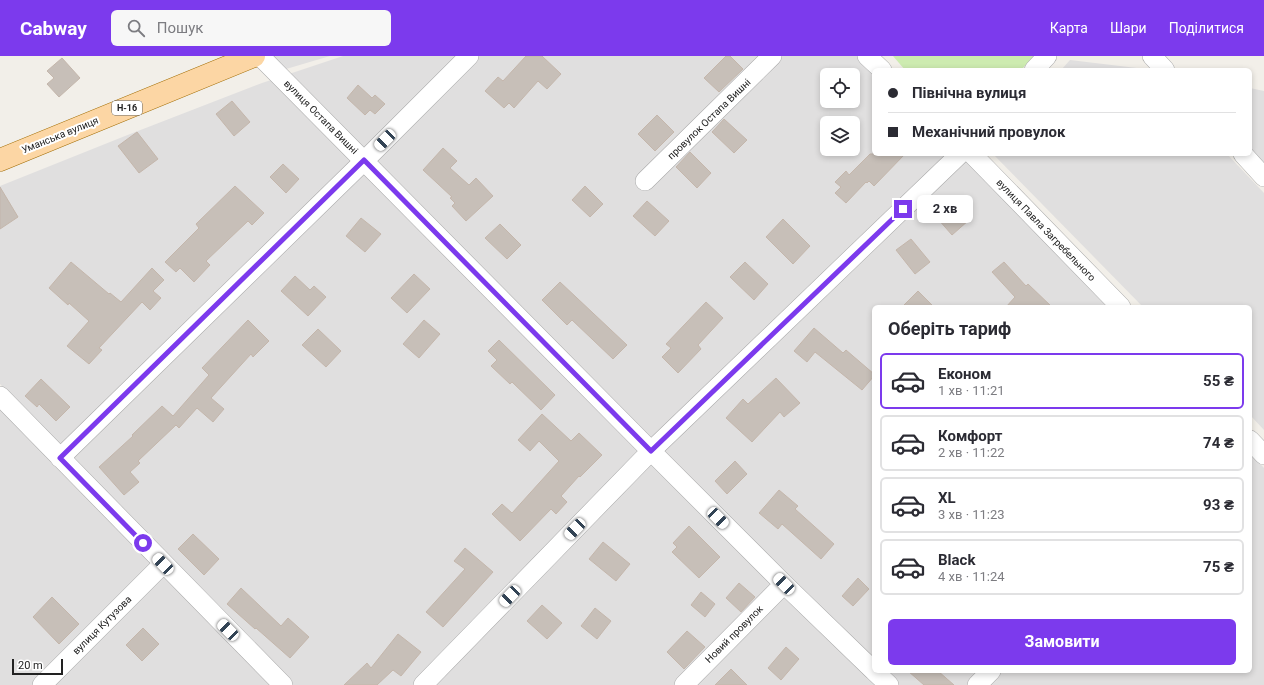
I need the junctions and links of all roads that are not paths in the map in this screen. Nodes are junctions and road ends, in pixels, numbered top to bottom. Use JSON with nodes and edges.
{"nodes":[{"id":1,"x":254,"y":56,"type":"edge"},
{"id":2,"x":260,"y":56,"type":"edge"},
{"id":3,"x":469,"y":56,"type":"edge"},
{"id":4,"x":772,"y":56,"type":"edge"},
{"id":5,"x":866,"y":56,"type":"edge"},
{"id":6,"x":1046,"y":56,"type":"edge"},
{"id":7,"x":1152,"y":56,"type":"edge"},
{"id":8,"x":880,"y":68,"type":"edge"},
{"id":9,"x":1036,"y":68,"type":"edge"},
{"id":10,"x":1163,"y":68,"type":"edge"},
{"id":11,"x":958,"y":156,"type":"edge"},
{"id":12,"x":974,"y":156,"type":"edge"},
{"id":13,"x":1245,"y":156,"type":"edge"},
{"id":14,"x":0,"y":160,"type":"edge"},
{"id":15,"x":364,"y":160,"type":"junction"},
{"id":16,"x":1264,"y":177,"type":"edge"},
{"id":17,"x":645,"y":181,"type":"dead end"},
{"id":18,"x":1119,"y":305,"type":"edge"},
{"id":19,"x":0,"y":396,"type":"edge"},
{"id":20,"x":1252,"y":442,"type":"edge"},
{"id":21,"x":651,"y":451,"type":"junction"},
{"id":22,"x":1264,"y":455,"type":"edge"},
{"id":23,"x":60,"y":458,"type":"junction"},
{"id":24,"x":163,"y":564,"type":"junction"},
{"id":25,"x":784,"y":584,"type":"junction"},
{"id":26,"x":872,"y":669,"type":"edge"},
{"id":27,"x":876,"y":673,"type":"edge"},
{"id":28,"x":989,"y":673,"type":"edge"},
{"id":29,"x":42,"y":685,"type":"edge"},
{"id":30,"x":283,"y":685,"type":"edge"},
{"id":31,"x":423,"y":685,"type":"edge"},
{"id":32,"x":684,"y":685,"type":"edge"},
{"id":33,"x":889,"y":685,"type":"edge"},
{"id":34,"x":977,"y":685,"type":"edge"}],
"edges":[{"from":1,"to":14,"type":"main road","name":"Уманська вулиця","number":"Н-16"},
{"from":2,"to":15,"type":"street","name":"вулиця Остапа Вишні"},
{"from":3,"to":15,"type":"street"},
{"from":4,"to":17,"type":"street","name":"провулок Остапа Вишні"},
{"from":5,"to":8,"type":"street"},
{"from":6,"to":9,"type":"street"},
{"from":7,"to":10,"type":"street"},
{"from":11,"to":21,"type":"street"},
{"from":12,"to":18,"type":"street","name":"вулиця Павла Загребельного"},
{"from":13,"to":16,"type":"street"},
{"from":15,"to":21,"type":"street","name":"вулиця Остапа Вишні"},
{"from":15,"to":23,"type":"street"},
{"from":19,"to":23,"type":"street"},
{"from":20,"to":22,"type":"street"},
{"from":21,"to":25,"type":"street","name":"вулиця Остапа Вишні"},
{"from":21,"to":31,"type":"street"},
{"from":23,"to":24,"type":"street"},
{"from":24,"to":29,"type":"street","name":"вулиця Кутузова"},
{"from":24,"to":30,"type":"street"},
{"from":25,"to":26,"type":"street","name":"вулиця Остапа Вишні"},
{"from":25,"to":32,"type":"street","name":"Новий провулок"},
{"from":27,"to":33,"type":"street","name":"вулиця Остапа Вишні"},
{"from":28,"to":34,"type":"street"}]}
